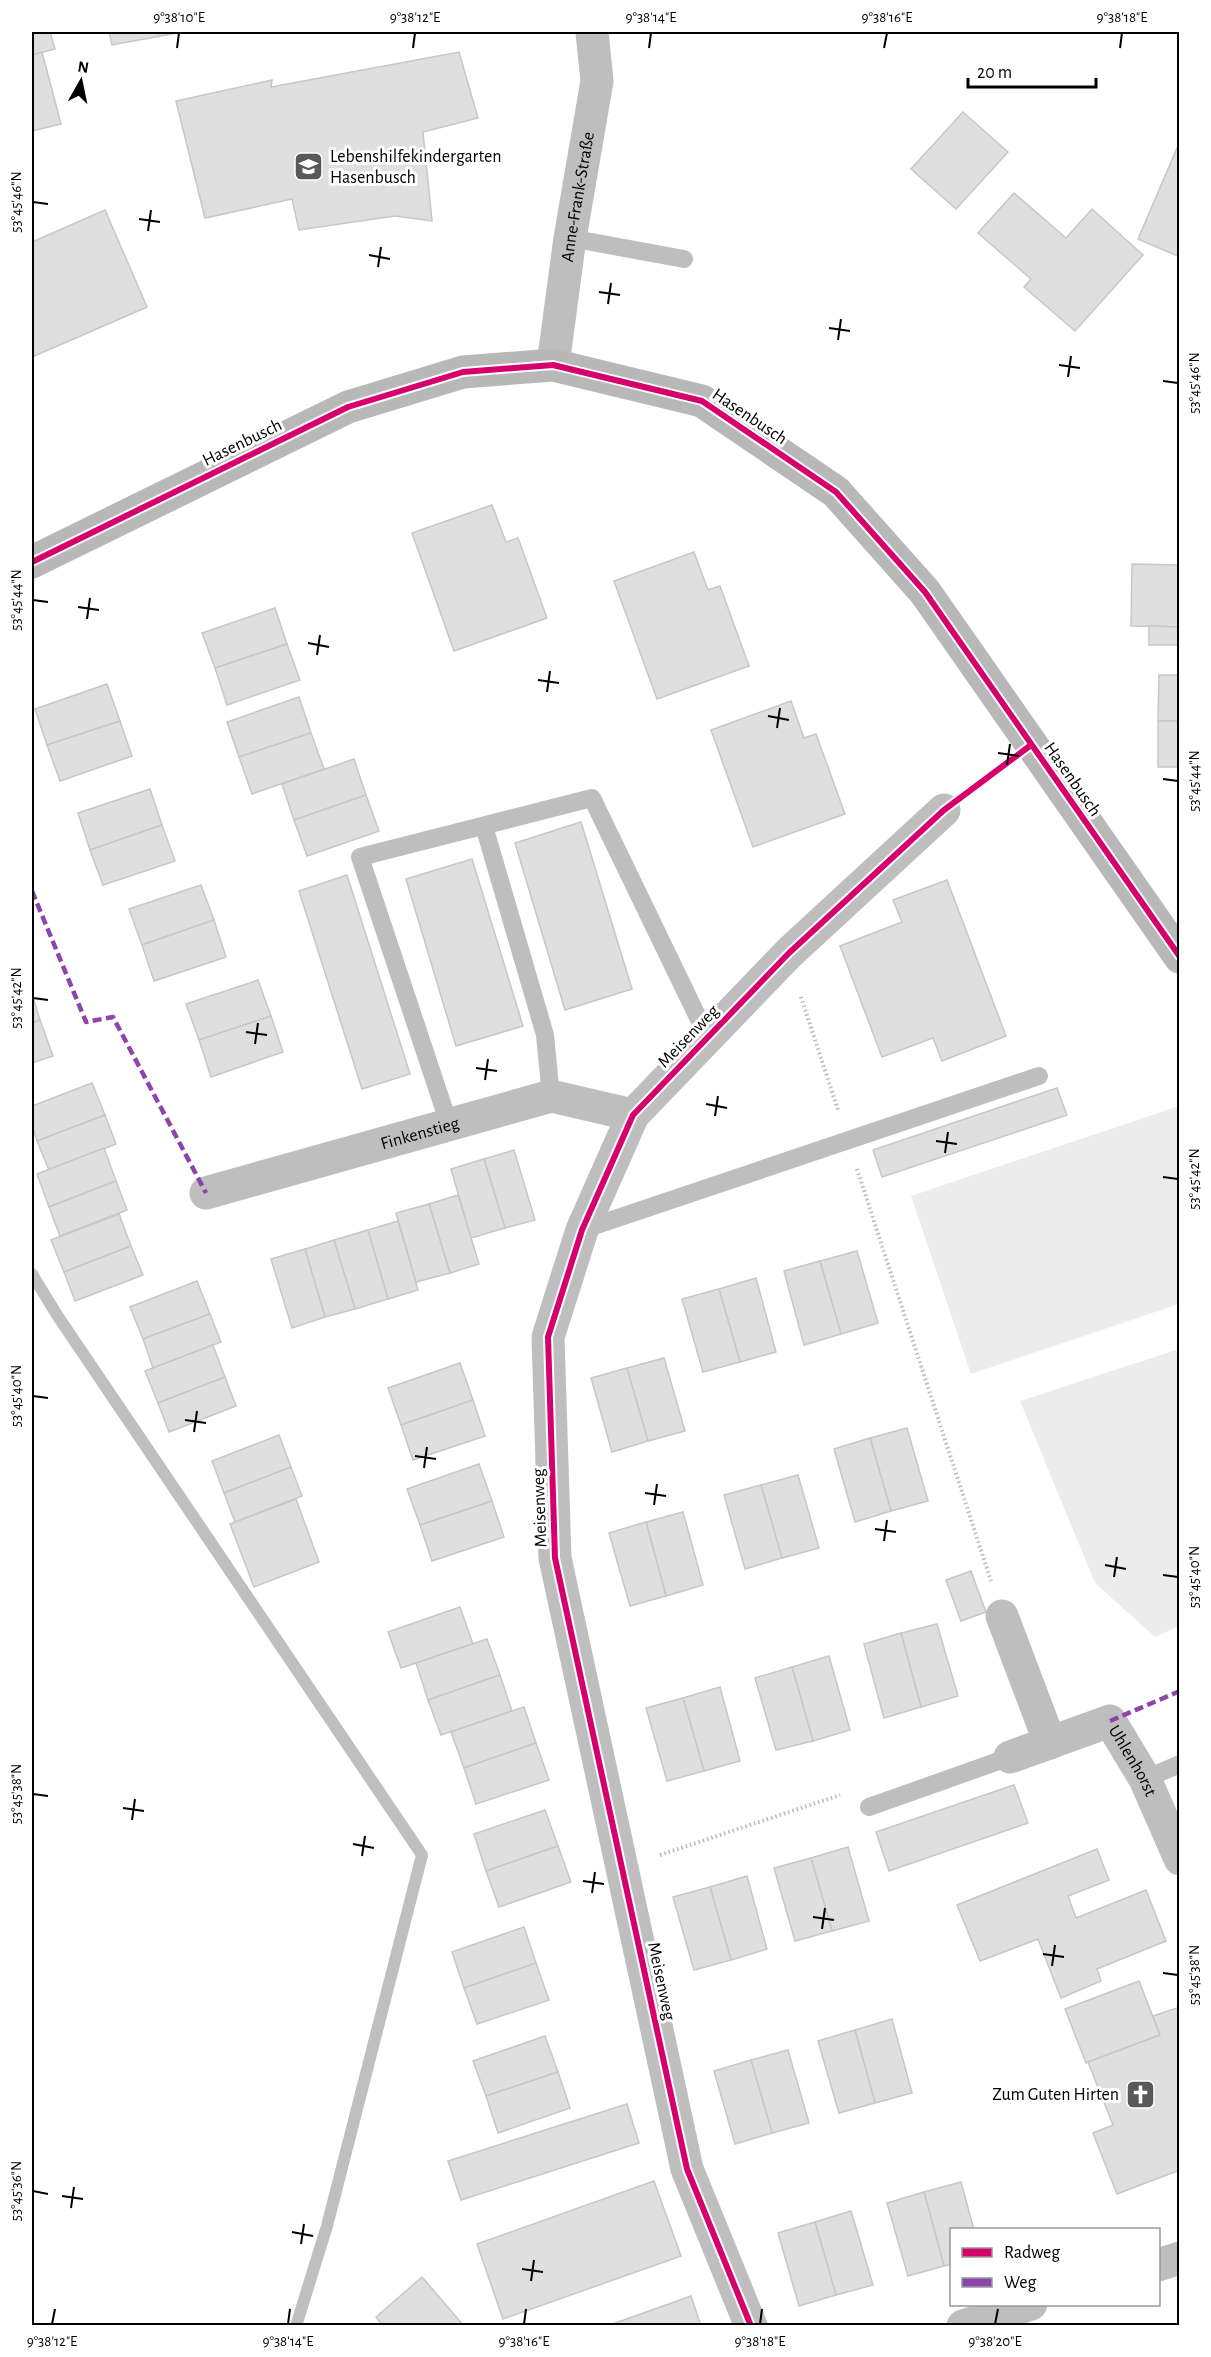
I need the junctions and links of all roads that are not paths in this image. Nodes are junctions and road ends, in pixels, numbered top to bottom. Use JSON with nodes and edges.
{"nodes":[{"id":1,"x":592,"y":32,"type":"edge"},
{"id":2,"x":570,"y":238,"type":"junction"},
{"id":3,"x":684,"y":259,"type":"dead end"},
{"id":4,"x":553,"y":364,"type":"junction"},
{"id":5,"x":32,"y":562,"type":"edge"},
{"id":6,"x":944,"y":810,"type":"dead end"},
{"id":7,"x":484,"y":826,"type":"junction"},
{"id":8,"x":1179,"y":957,"type":"edge"},
{"id":9,"x":707,"y":1036,"type":"junction"},
{"id":10,"x":1039,"y":1076,"type":"dead end"},
{"id":11,"x":551,"y":1096,"type":"junction"},
{"id":12,"x":633,"y":1115,"type":"junction"},
{"id":13,"x":449,"y":1124,"type":"junction"},
{"id":14,"x":206,"y":1192,"type":"dead end"},
{"id":15,"x":582,"y":1230,"type":"junction"},
{"id":16,"x":1002,"y":1616,"type":"road end"},
{"id":17,"x":1050,"y":1743,"type":"junction"},
{"id":18,"x":1011,"y":1757,"type":"joint"},
{"id":19,"x":1179,"y":1764,"type":"edge"},
{"id":20,"x":1145,"y":1779,"type":"junction"},
{"id":21,"x":868,"y":1807,"type":"dead end"},
{"id":22,"x":1179,"y":1859,"type":"edge"},
{"id":23,"x":1179,"y":2258,"type":"edge"},
{"id":24,"x":1160,"y":2264,"type":"edge"},
{"id":25,"x":1024,"y":2306,"type":"edge"},
{"id":26,"x":751,"y":2325,"type":"edge"},
{"id":27,"x":963,"y":2325,"type":"edge"}],
"edges":[{"from":1,"to":2,"type":"street","name":"Anne-Frank-Straße"},
{"from":2,"to":3,"type":"lane"},
{"from":2,"to":4,"type":"street","name":"Anne-Frank-Straße"},
{"from":4,"to":5,"type":"main road","name":"Hasenbusch"},
{"from":4,"to":8,"type":"main road","name":"Hasenbusch"},
{"from":6,"to":9,"type":"street","name":"Meisenweg"},
{"from":7,"to":9,"type":"lane"},
{"from":7,"to":11,"type":"lane"},
{"from":7,"to":13,"type":"lane"},
{"from":9,"to":12,"type":"street","name":"Meisenweg"},
{"from":10,"to":15,"type":"lane"},
{"from":11,"to":12,"type":"street","name":"Finkenstieg"},
{"from":11,"to":13,"type":"street","name":"Finkenstieg"},
{"from":12,"to":15,"type":"street","name":"Meisenweg"},
{"from":13,"to":14,"type":"street","name":"Finkenstieg"},
{"from":15,"to":26,"type":"street","name":"Meisenweg"},
{"from":16,"to":17,"type":"street"},
{"from":17,"to":18,"type":"street","name":"Uhlenhorst"},
{"from":17,"to":20,"type":"street","name":"Uhlenhorst"},
{"from":18,"to":21,"type":"lane"},
{"from":19,"to":20,"type":"lane"},
{"from":20,"to":22,"type":"street","name":"Uhlenhorst"},
{"from":23,"to":24,"type":"street"},
{"from":25,"to":27,"type":"street"}]}
